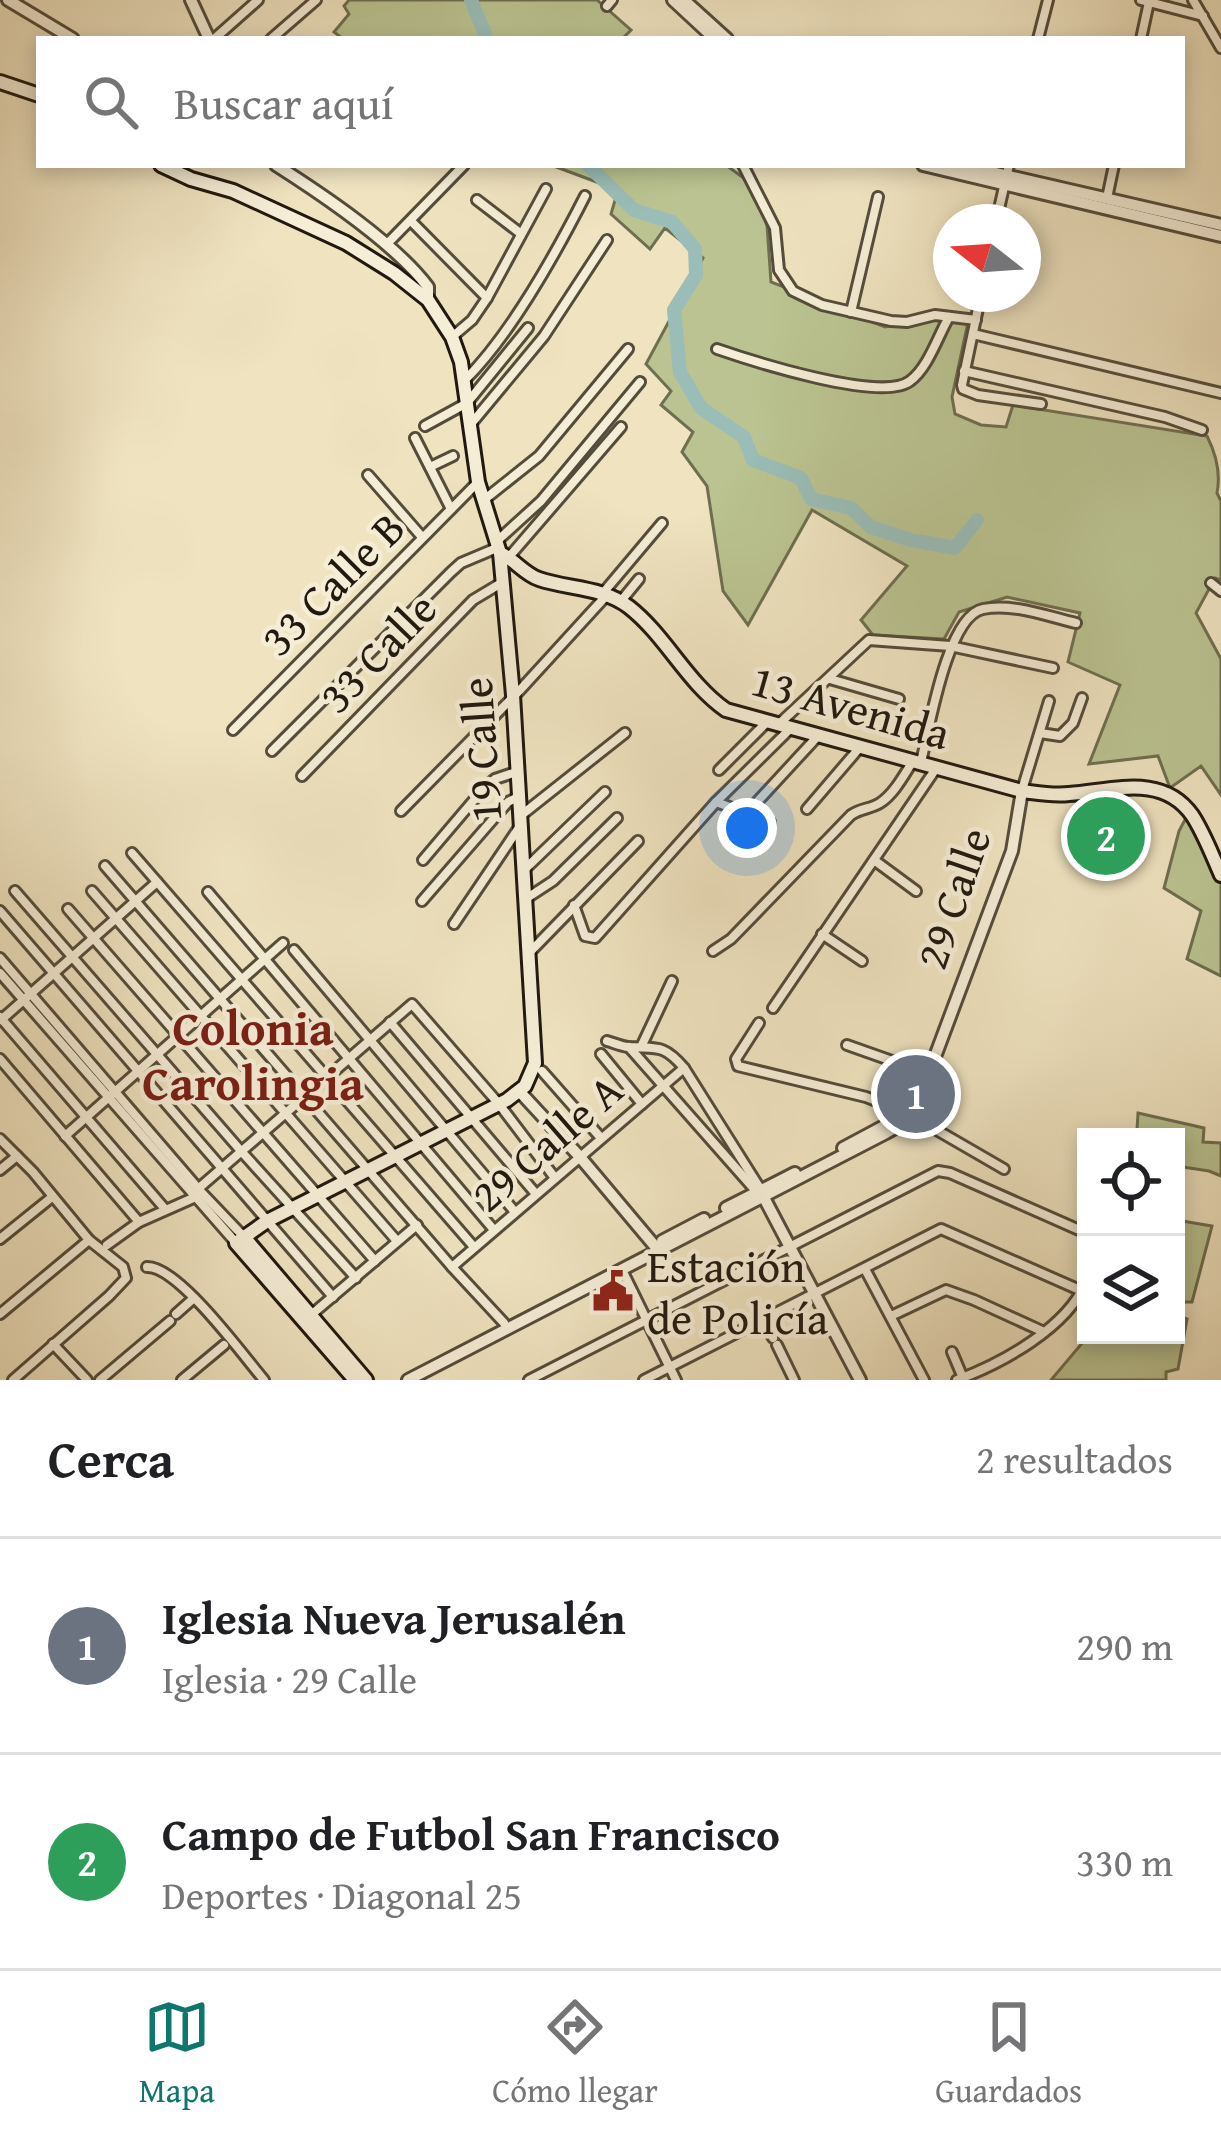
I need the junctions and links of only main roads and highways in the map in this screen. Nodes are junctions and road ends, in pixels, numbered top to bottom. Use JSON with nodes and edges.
{"nodes":[{"id":1,"x":0,"y":82,"type":"edge"},
{"id":2,"x":36,"y":94,"type":"edge"},
{"id":3,"x":167,"y":168,"type":"edge"},
{"id":4,"x":501,"y":550,"type":"junction"},
{"id":5,"x":1221,"y":875,"type":"edge"},
{"id":6,"x":240,"y":1240,"type":"junction"},
{"id":7,"x":355,"y":1380,"type":"edge"},
{"id":8,"x":366,"y":1380,"type":"edge"}],
"edges":[{"from":1,"to":2,"type":"main road"},
{"from":3,"to":4,"type":"main road","name":"19 Calle"},
{"from":4,"to":5,"type":"main road","name":"13 Avenida"},
{"from":4,"to":6,"type":"main road","name":"19 Calle"},
{"from":6,"to":7,"type":"main road"},
{"from":6,"to":8,"type":"main road"}]}
